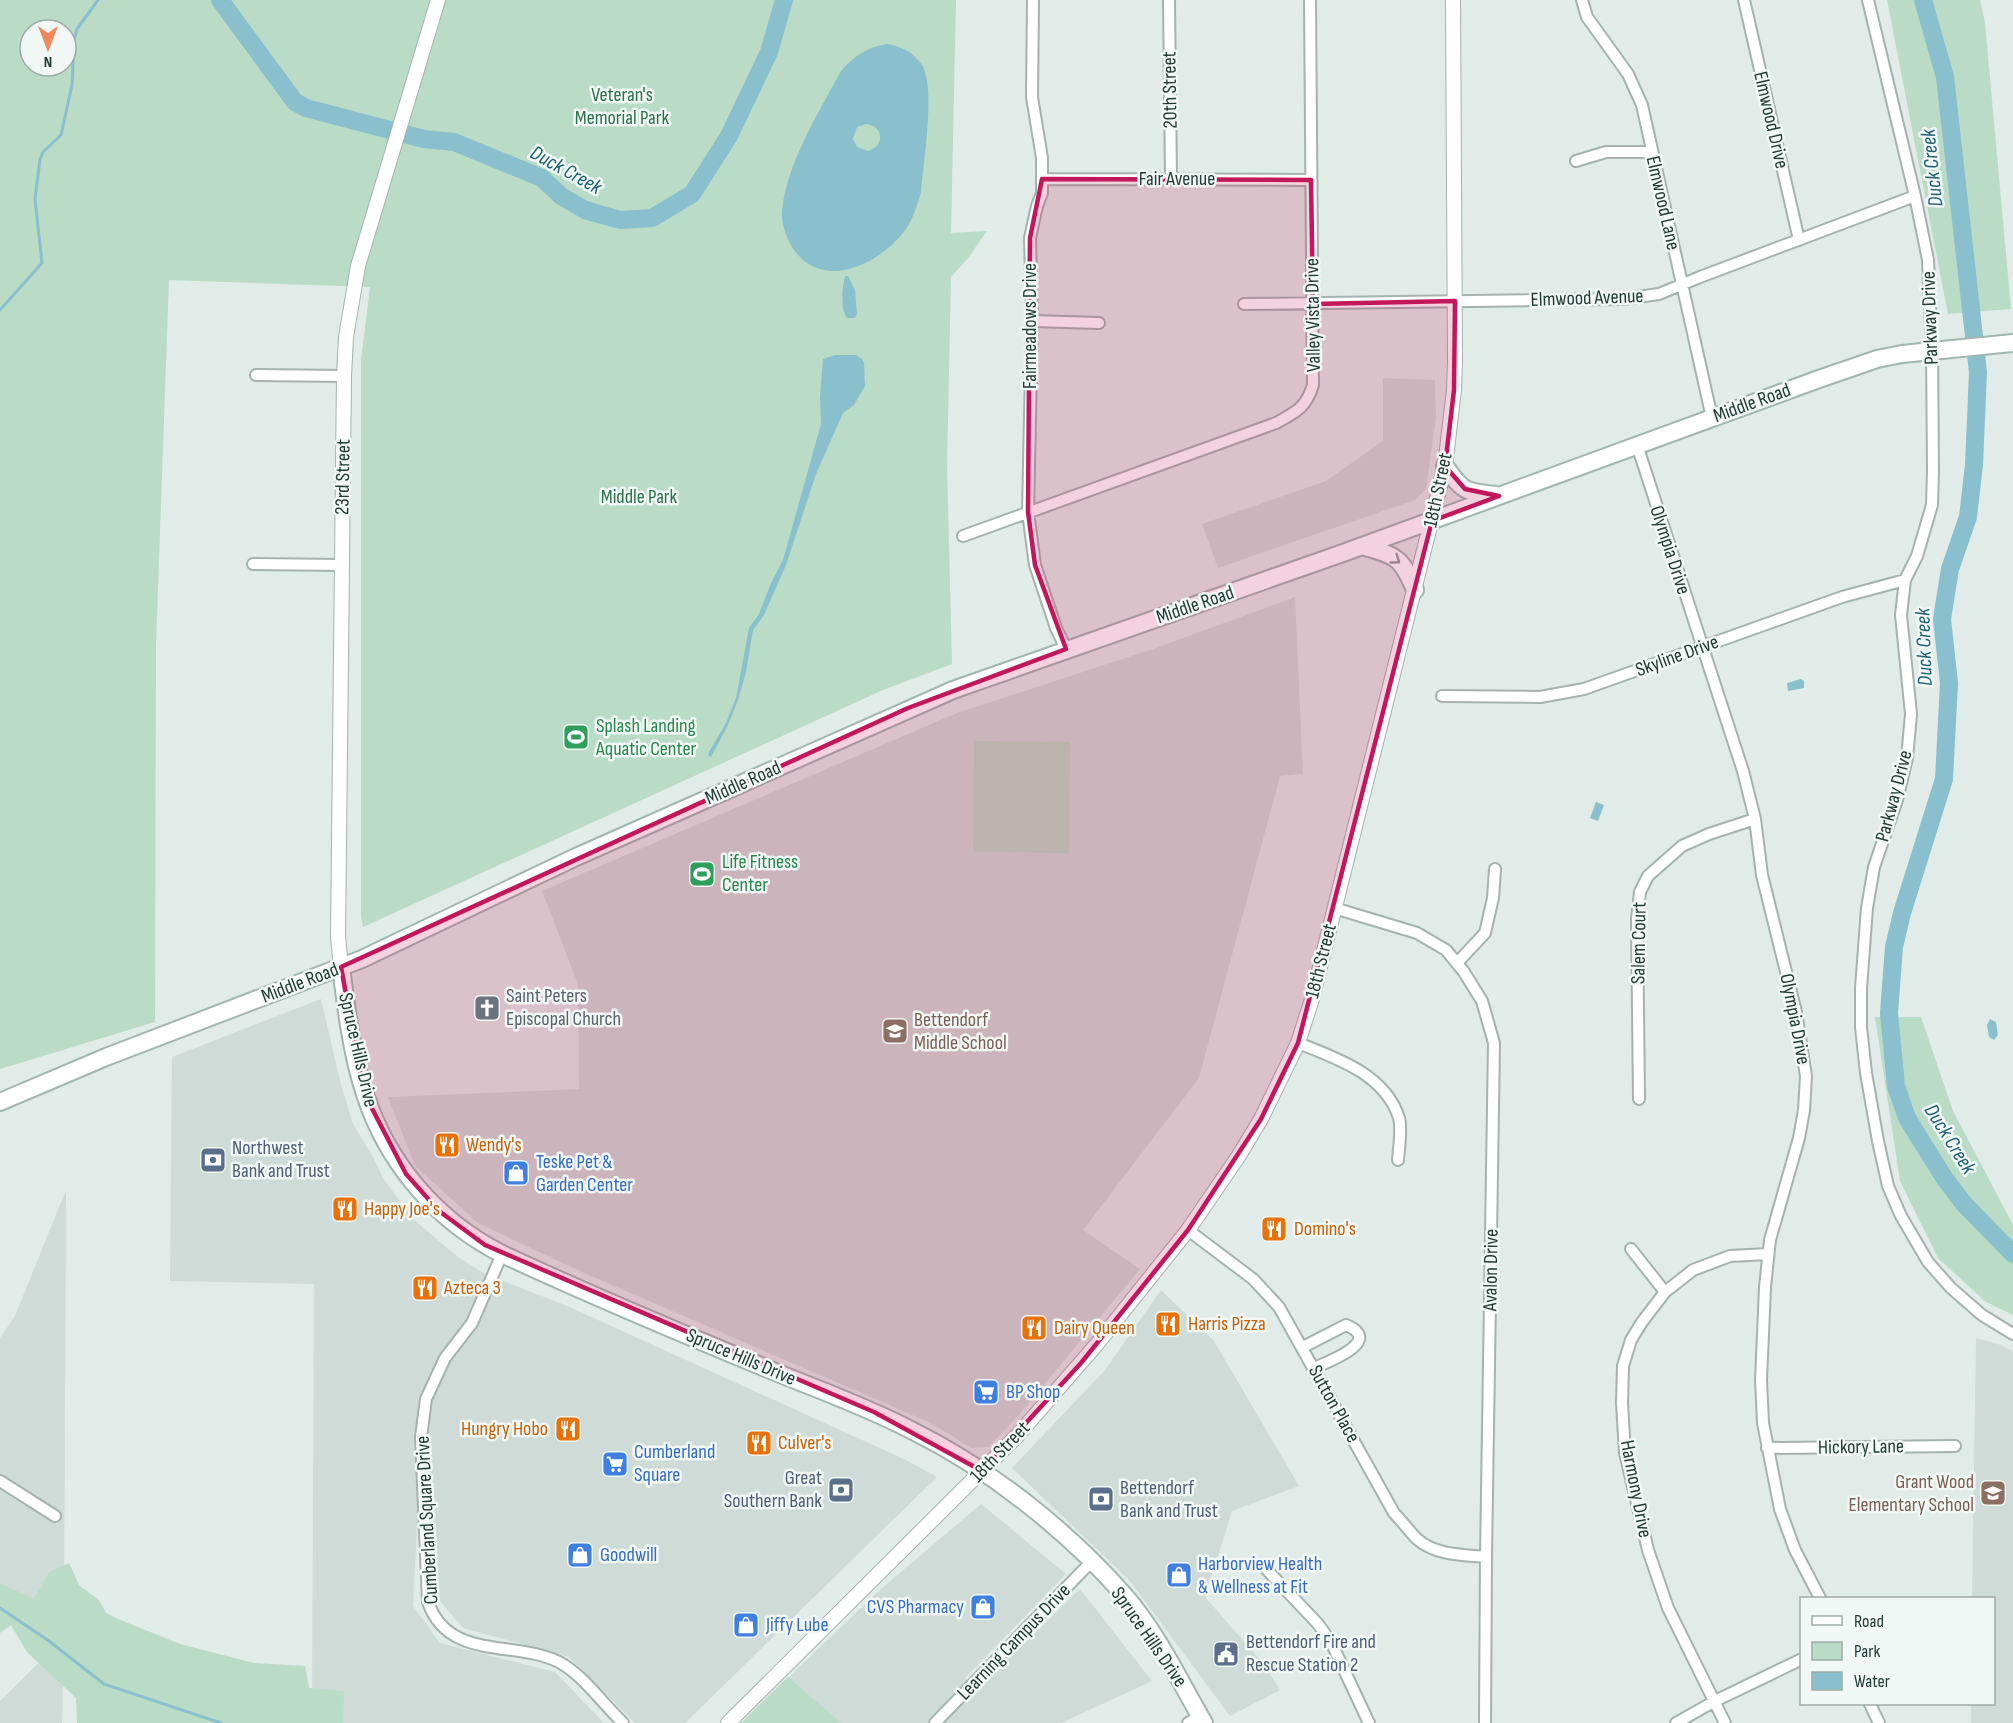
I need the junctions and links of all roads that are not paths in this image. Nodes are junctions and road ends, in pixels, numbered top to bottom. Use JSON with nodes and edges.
{"nodes":[{"id":1,"x":438,"y":0,"type":"edge"},
{"id":2,"x":1034,"y":0,"type":"edge"},
{"id":3,"x":1169,"y":0,"type":"edge"},
{"id":4,"x":1310,"y":0,"type":"edge"},
{"id":5,"x":1453,"y":0,"type":"edge"},
{"id":6,"x":1582,"y":0,"type":"edge"},
{"id":7,"x":1744,"y":0,"type":"edge"},
{"id":8,"x":1868,"y":0,"type":"edge"},
{"id":9,"x":1651,"y":152,"type":"junction"},
{"id":10,"x":1576,"y":161,"type":"dead end"},
{"id":11,"x":1042,"y":178,"type":"junction"},
{"id":12,"x":1171,"y":179,"type":"junction"},
{"id":13,"x":1311,"y":180,"type":"junction"},
{"id":14,"x":1915,"y":196,"type":"junction"},
{"id":15,"x":1799,"y":240,"type":"junction"},
{"id":16,"x":1681,"y":285,"type":"junction"},
{"id":17,"x":1455,"y":301,"type":"junction"},
{"id":18,"x":1244,"y":304,"type":"dead end"},
{"id":19,"x":1313,"y":304,"type":"junction"},
{"id":20,"x":1032,"y":321,"type":"junction"},
{"id":21,"x":1099,"y":323,"type":"dead end"},
{"id":22,"x":2013,"y":343,"type":"edge"},
{"id":23,"x":1939,"y":349,"type":"junction"},
{"id":24,"x":256,"y":375,"type":"dead end"},
{"id":25,"x":344,"y":376,"type":"junction"},
{"id":26,"x":1712,"y":418,"type":"junction"},
{"id":27,"x":1637,"y":445,"type":"junction"},
{"id":28,"x":1445,"y":466,"type":"junction"},
{"id":29,"x":1500,"y":496,"type":"junction"},
{"id":30,"x":1028,"y":512,"type":"junction"},
{"id":31,"x":1432,"y":521,"type":"junction"},
{"id":32,"x":963,"y":536,"type":"dead end"},
{"id":33,"x":1362,"y":546,"type":"junction"},
{"id":34,"x":252,"y":564,"type":"dead end"},
{"id":35,"x":342,"y":566,"type":"junction"},
{"id":36,"x":1905,"y":580,"type":"junction"},
{"id":37,"x":1415,"y":590,"type":"junction"},
{"id":38,"x":1701,"y":647,"type":"junction"},
{"id":39,"x":1066,"y":649,"type":"junction"},
{"id":40,"x":1442,"y":696,"type":"dead end"},
{"id":41,"x":1755,"y":819,"type":"junction"},
{"id":42,"x":1495,"y":869,"type":"dead end"},
{"id":43,"x":1334,"y":908,"type":"junction"},
{"id":44,"x":1457,"y":963,"type":"junction"},
{"id":45,"x":341,"y":967,"type":"junction"},
{"id":46,"x":1298,"y":1043,"type":"junction"},
{"id":47,"x":1639,"y":1099,"type":"dead end"},
{"id":48,"x":0,"y":1102,"type":"edge"},
{"id":49,"x":1398,"y":1160,"type":"dead end"},
{"id":50,"x":1188,"y":1230,"type":"junction"},
{"id":51,"x":1630,"y":1249,"type":"dead end"},
{"id":52,"x":502,"y":1254,"type":"junction"},
{"id":53,"x":1768,"y":1254,"type":"junction"},
{"id":54,"x":1665,"y":1292,"type":"junction"},
{"id":55,"x":2013,"y":1334,"type":"edge"},
{"id":56,"x":1303,"y":1347,"type":"junction"},
{"id":57,"x":1314,"y":1368,"type":"junction"},
{"id":58,"x":1955,"y":1446,"type":"dead end"},
{"id":59,"x":1767,"y":1448,"type":"junction"},
{"id":60,"x":982,"y":1471,"type":"junction"},
{"id":61,"x":0,"y":1481,"type":"edge"},
{"id":62,"x":55,"y":1516,"type":"dead end"},
{"id":63,"x":1486,"y":1557,"type":"junction"},
{"id":64,"x":1092,"y":1561,"type":"junction"},
{"id":65,"x":1267,"y":1570,"type":"dead end"},
{"id":66,"x":1819,"y":1597,"type":"edge"},
{"id":67,"x":1800,"y":1660,"type":"edge"},
{"id":68,"x":1715,"y":1701,"type":"junction"},
{"id":69,"x":1870,"y":1705,"type":"edge"},
{"id":70,"x":1197,"y":1721,"type":"edge"},
{"id":71,"x":623,"y":1723,"type":"edge"},
{"id":72,"x":728,"y":1723,"type":"edge"},
{"id":73,"x":935,"y":1723,"type":"edge"},
{"id":74,"x":1369,"y":1723,"type":"edge"},
{"id":75,"x":1485,"y":1723,"type":"edge"},
{"id":76,"x":1676,"y":1723,"type":"edge"},
{"id":77,"x":1725,"y":1723,"type":"edge"},
{"id":78,"x":1879,"y":1723,"type":"edge"}],
"edges":[{"from":1,"to":25,"type":"street","name":"23rd Street"},
{"from":2,"to":11,"type":"street","name":"Fairmeadows Drive"},
{"from":3,"to":12,"type":"street","name":"20th Street"},
{"from":4,"to":13,"type":"street","name":"Valley Vista Drive"},
{"from":5,"to":17,"type":"street","name":"18th Street"},
{"from":6,"to":9,"type":"street","name":"Elmwood Lane"},
{"from":7,"to":15,"type":"street","name":"Elmwood Drive"},
{"from":8,"to":14,"type":"street","name":"Parkway Drive"},
{"from":9,"to":10,"type":"street"},
{"from":9,"to":16,"type":"street","name":"Elmwood Lane"},
{"from":11,"to":12,"type":"street","name":"Fair Avenue"},
{"from":11,"to":20,"type":"street","name":"Fairmeadows Drive"},
{"from":12,"to":13,"type":"street","name":"Fair Avenue"},
{"from":13,"to":19,"type":"street","name":"Valley Vista Drive"},
{"from":14,"to":15,"type":"street","name":"Elmwood Avenue"},
{"from":14,"to":23,"type":"street","name":"Parkway Drive"},
{"from":15,"to":16,"type":"street","name":"Elmwood Avenue"},
{"from":16,"to":17,"type":"street","name":"Elmwood Avenue"},
{"from":16,"to":26,"type":"street","name":"Elmwood Lane"},
{"from":17,"to":19,"type":"street","name":"Elmwood Avenue"},
{"from":17,"to":28,"type":"street","name":"18th Street"},
{"from":18,"to":19,"type":"street","name":"Elmwood Avenue"},
{"from":19,"to":30,"type":"street","name":"Valley Vista Drive"},
{"from":20,"to":21,"type":"street"},
{"from":20,"to":30,"type":"street","name":"Fairmeadows Drive"},
{"from":22,"to":23,"type":"main road","name":"Middle Road"},
{"from":23,"to":26,"type":"main road","name":"Middle Road"},
{"from":23,"to":36,"type":"street","name":"Parkway Drive"},
{"from":24,"to":25,"type":"street"},
{"from":25,"to":35,"type":"street","name":"23rd Street"},
{"from":26,"to":27,"type":"main road","name":"Middle Road"},
{"from":27,"to":29,"type":"main road","name":"Middle Road"},
{"from":27,"to":38,"type":"street","name":"Olympia Drive"},
{"from":28,"to":29,"type":"main road","name":"Middle Road"},
{"from":28,"to":31,"type":"street","name":"18th Street"},
{"from":29,"to":31,"type":"main road","name":"Middle Road"},
{"from":30,"to":32,"type":"street","name":"Valley Vista Drive"},
{"from":30,"to":39,"type":"street","name":"Fairmeadows Drive"},
{"from":31,"to":33,"type":"main road","name":"Middle Road"},
{"from":31,"to":37,"type":"street","name":"18th Street"},
{"from":33,"to":37,"type":"main road","one_way":true},
{"from":33,"to":39,"type":"main road","name":"Middle Road"},
{"from":34,"to":35,"type":"street"},
{"from":35,"to":45,"type":"street","name":"23rd Street"},
{"from":36,"to":38,"type":"street","name":"Skyline Drive"},
{"from":36,"to":55,"type":"street","name":"Parkway Drive"},
{"from":37,"to":43,"type":"street","name":"18th Street"},
{"from":38,"to":40,"type":"street","name":"Skyline Drive"},
{"from":38,"to":41,"type":"street","name":"Olympia Drive"},
{"from":39,"to":45,"type":"main road","name":"Middle Road"},
{"from":41,"to":47,"type":"street","name":"Salem Court"},
{"from":41,"to":53,"type":"street","name":"Olympia Drive"},
{"from":42,"to":44,"type":"street"},
{"from":43,"to":44,"type":"street","name":"Avalon Drive"},
{"from":43,"to":46,"type":"street","name":"18th Street"},
{"from":44,"to":63,"type":"street","name":"Avalon Drive"},
{"from":45,"to":48,"type":"main road","name":"Middle Road"},
{"from":45,"to":52,"type":"main road","name":"Spruce Hills Drive"},
{"from":46,"to":49,"type":"street"},
{"from":46,"to":50,"type":"street","name":"18th Street"},
{"from":50,"to":56,"type":"street","name":"Sutton Place"},
{"from":50,"to":60,"type":"street","name":"18th Street"},
{"from":51,"to":54,"type":"street"},
{"from":52,"to":60,"type":"main road","name":"Spruce Hills Drive"},
{"from":52,"to":71,"type":"street","name":"Cumberland Square Drive"},
{"from":53,"to":54,"type":"street","name":"Harmony Drive"},
{"from":53,"to":59,"type":"street","name":"Olympia Drive"},
{"from":54,"to":68,"type":"street","name":"Harmony Drive"},
{"from":56,"to":57,"type":"street","name":"Sutton Place"},
{"from":56,"to":57,"type":"street"},
{"from":57,"to":63,"type":"street","name":"Sutton Place"},
{"from":58,"to":59,"type":"street","name":"Hickory Lane"},
{"from":59,"to":66,"type":"street","name":"Olympia Drive"},
{"from":60,"to":64,"type":"main road","name":"Spruce Hills Drive"},
{"from":60,"to":72,"type":"street","name":"18th Street"},
{"from":61,"to":62,"type":"street"},
{"from":63,"to":75,"type":"street","name":"Avalon Drive"},
{"from":64,"to":70,"type":"main road","name":"Spruce Hills Drive"},
{"from":64,"to":73,"type":"street","name":"Learning Campus Drive"},
{"from":65,"to":74,"type":"street"},
{"from":67,"to":68,"type":"street"},
{"from":68,"to":76,"type":"street"},
{"from":68,"to":77,"type":"street","name":"Harmony Drive"},
{"from":69,"to":78,"type":"street"}]}
